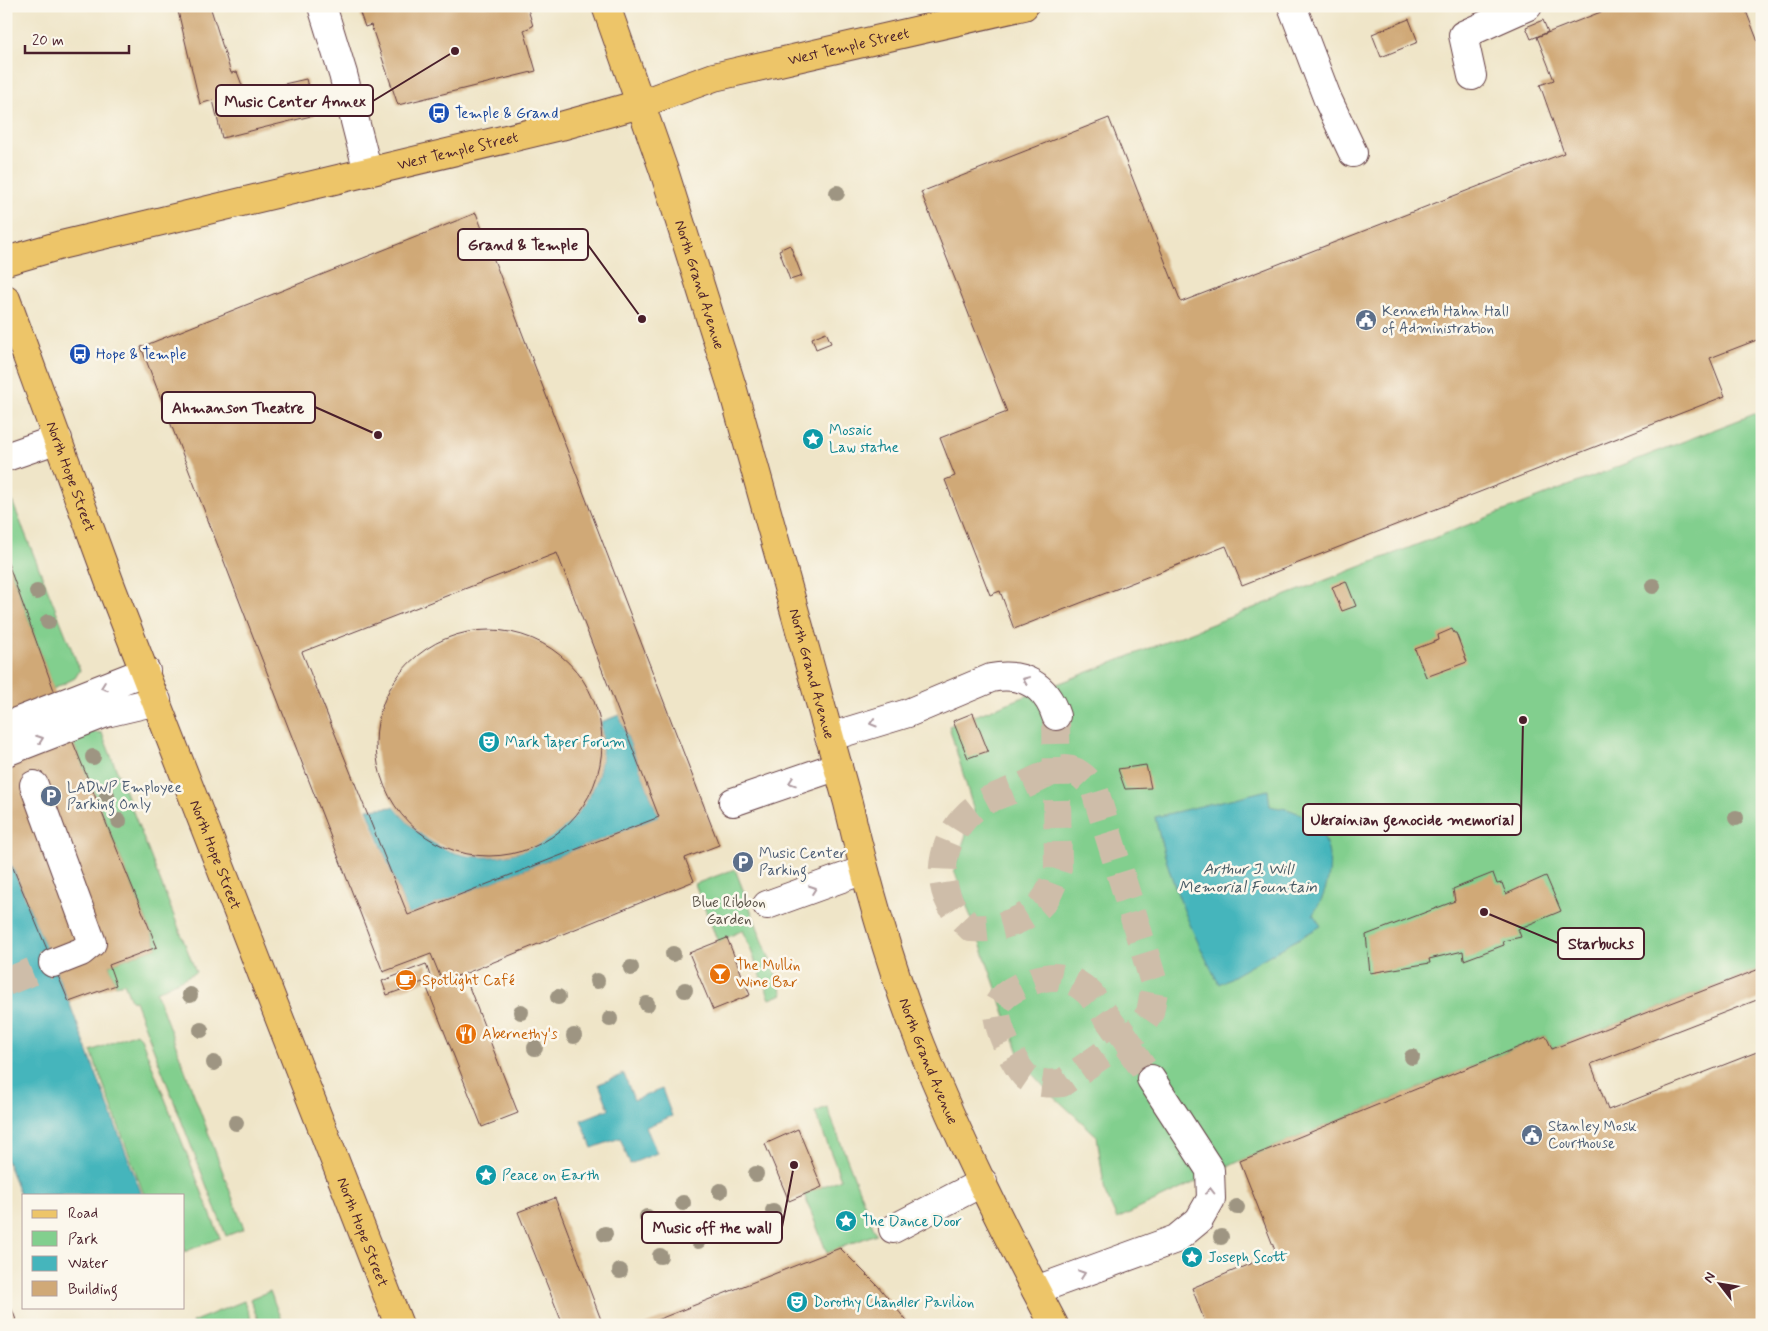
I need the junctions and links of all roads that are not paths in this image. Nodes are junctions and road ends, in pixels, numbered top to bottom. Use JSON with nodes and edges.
{"nodes":[{"id":1,"x":322,"y":6,"type":"edge"},
{"id":2,"x":606,"y":6,"type":"edge"},
{"id":3,"x":1024,"y":6,"type":"edge"},
{"id":4,"x":1292,"y":6,"type":"edge"},
{"id":5,"x":1528,"y":6,"type":"edge"},
{"id":6,"x":1472,"y":76,"type":"dead end"},
{"id":7,"x":640,"y":104,"type":"junction"},
{"id":8,"x":1353,"y":153,"type":"dead end"},
{"id":9,"x":368,"y":172,"type":"junction"},
{"id":10,"x":6,"y":261,"type":"edge"},
{"id":11,"x":6,"y":299,"type":"edge"},
{"id":12,"x":58,"y":439,"type":"junction"},
{"id":13,"x":6,"y":457,"type":"edge"},
{"id":14,"x":146,"y":672,"type":"junction"},
{"id":15,"x":157,"y":701,"type":"junction"},
{"id":16,"x":1056,"y":716,"type":"tunnel mouth"},
{"id":17,"x":6,"y":726,"type":"edge"},
{"id":18,"x":829,"y":737,"type":"junction"},
{"id":19,"x":6,"y":752,"type":"edge"},
{"id":20,"x":838,"y":766,"type":"junction"},
{"id":21,"x":34,"y":785,"type":"dead end"},
{"id":22,"x":733,"y":802,"type":"dead end"},
{"id":23,"x":864,"y":870,"type":"junction"},
{"id":24,"x":768,"y":905,"type":"dead end"},
{"id":25,"x":53,"y":963,"type":"tunnel mouth"},
{"id":26,"x":1151,"y":1079,"type":"tunnel mouth"},
{"id":27,"x":983,"y":1182,"type":"junction"},
{"id":28,"x":893,"y":1228,"type":"dead end"},
{"id":29,"x":1036,"y":1290,"type":"junction"},
{"id":30,"x":399,"y":1325,"type":"edge"},
{"id":31,"x":1054,"y":1325,"type":"edge"}],
"edges":[{"from":1,"to":9,"type":"lane"},
{"from":2,"to":7,"type":"main road","name":"North Grand Avenue"},
{"from":3,"to":7,"type":"main road","name":"West Temple Street"},
{"from":4,"to":8,"type":"lane"},
{"from":5,"to":6,"type":"lane"},
{"from":7,"to":9,"type":"main road","name":"West Temple Street"},
{"from":7,"to":18,"type":"main road","name":"North Grand Avenue"},
{"from":9,"to":10,"type":"main road","name":"West Temple Street"},
{"from":11,"to":12,"type":"main road","name":"North Hope Street"},
{"from":12,"to":13,"type":"lane"},
{"from":12,"to":14,"type":"main road","name":"North Hope Street"},
{"from":14,"to":15,"type":"main road","name":"North Hope Street"},
{"from":14,"to":17,"type":"lane","one_way":true},
{"from":19,"to":15,"type":"lane","one_way":true},
{"from":15,"to":30,"type":"main road","name":"North Hope Street"},
{"from":16,"to":18,"type":"lane","one_way":true},
{"from":18,"to":20,"type":"main road","name":"North Grand Avenue"},
{"from":20,"to":22,"type":"lane","one_way":true},
{"from":20,"to":23,"type":"main road","name":"North Grand Avenue"},
{"from":21,"to":25,"type":"lane"},
{"from":24,"to":23,"type":"lane","one_way":true},
{"from":23,"to":27,"type":"main road","name":"North Grand Avenue"},
{"from":29,"to":26,"type":"lane","one_way":true},
{"from":27,"to":28,"type":"lane"},
{"from":27,"to":29,"type":"main road","name":"North Grand Avenue"},
{"from":29,"to":31,"type":"main road","name":"North Grand Avenue"}]}
